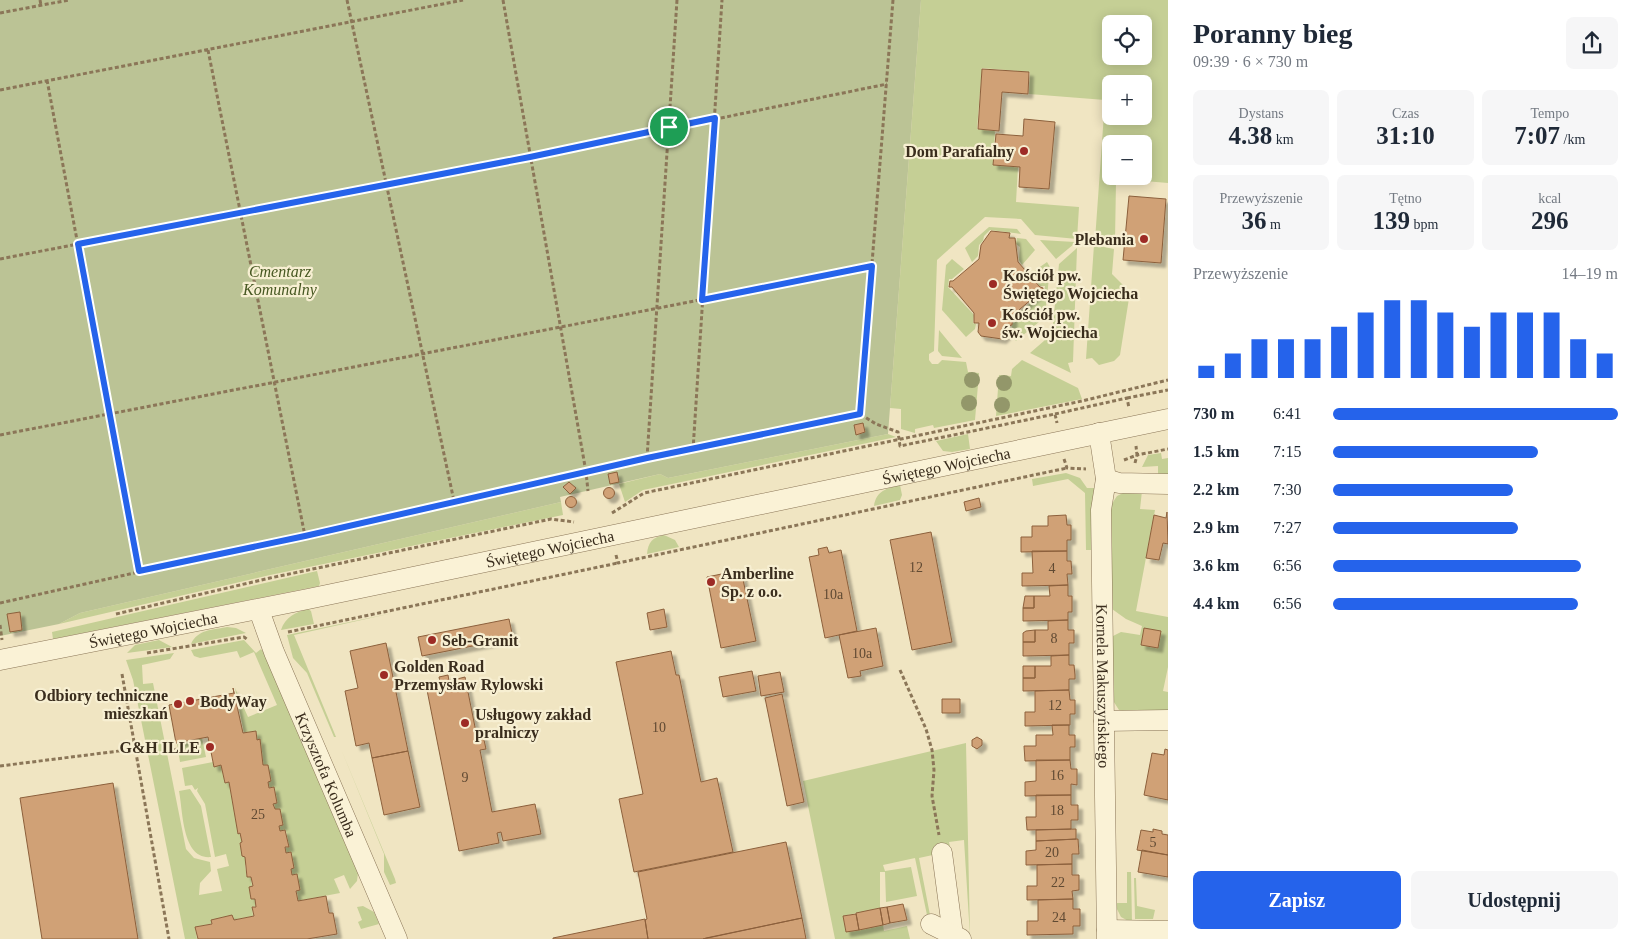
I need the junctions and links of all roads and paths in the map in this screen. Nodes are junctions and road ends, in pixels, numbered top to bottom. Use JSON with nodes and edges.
{"nodes":[{"id":1,"x":40,"y":0,"type":"edge"},
{"id":2,"x":69,"y":0,"type":"edge"},
{"id":3,"x":347,"y":0,"type":"edge"},
{"id":4,"x":464,"y":0,"type":"edge"},
{"id":5,"x":503,"y":0,"type":"edge"},
{"id":6,"x":677,"y":0,"type":"edge"},
{"id":7,"x":722,"y":0,"type":"edge"},
{"id":8,"x":893,"y":0,"type":"edge"},
{"id":9,"x":41,"y":6,"type":"junction"},
{"id":10,"x":0,"y":13,"type":"edge"},
{"id":11,"x":351,"y":20,"type":"junction"},
{"id":12,"x":208,"y":50,"type":"junction"},
{"id":13,"x":47,"y":80,"type":"junction"},
{"id":14,"x":887,"y":84,"type":"junction"},
{"id":15,"x":0,"y":90,"type":"edge"},
{"id":16,"x":715,"y":118,"type":"junction"},
{"id":17,"x":669,"y":127,"type":"junction"},
{"id":18,"x":530,"y":157,"type":"junction"},
{"id":19,"x":387,"y":184,"type":"junction"},
{"id":20,"x":239,"y":213,"type":"junction"},
{"id":21,"x":78,"y":244,"type":"junction"},
{"id":22,"x":0,"y":259,"type":"edge"},
{"id":23,"x":872,"y":266,"type":"junction"},
{"id":24,"x":702,"y":300,"type":"junction"},
{"id":25,"x":657,"y":310,"type":"junction"},
{"id":26,"x":562,"y":326,"type":"junction"},
{"id":27,"x":423,"y":355,"type":"junction"},
{"id":28,"x":1168,"y":380,"type":"edge"},
{"id":29,"x":275,"y":381,"type":"junction"},
{"id":30,"x":1168,"y":390,"type":"edge"},
{"id":31,"x":1127,"y":398,"type":"junction"},
{"id":32,"x":110,"y":414,"type":"junction"},
{"id":33,"x":860,"y":414,"type":"junction"},
{"id":34,"x":1054,"y":414,"type":"junction"},
{"id":35,"x":1131,"y":416,"type":"dead end"},
{"id":36,"x":1168,"y":419,"type":"edge"},
{"id":37,"x":1058,"y":431,"type":"dead end"},
{"id":38,"x":1099,"y":433,"type":"junction"},
{"id":39,"x":0,"y":435,"type":"edge"},
{"id":40,"x":1135,"y":437,"type":"dead end"},
{"id":41,"x":899,"y":439,"type":"junction"},
{"id":42,"x":1168,"y":449,"type":"edge"},
{"id":43,"x":693,"y":450,"type":"junction"},
{"id":44,"x":1062,"y":451,"type":"dead end"},
{"id":45,"x":1137,"y":455,"type":"junction"},
{"id":46,"x":647,"y":458,"type":"junction"},
{"id":47,"x":1067,"y":468,"type":"junction"},
{"id":48,"x":1134,"y":469,"type":"dead end"},
{"id":49,"x":1105,"y":470,"type":"junction"},
{"id":50,"x":586,"y":472,"type":"junction"},
{"id":51,"x":1168,"y":484,"type":"edge"},
{"id":52,"x":588,"y":491,"type":"dead end"},
{"id":53,"x":454,"y":501,"type":"junction"},
{"id":54,"x":613,"y":513,"type":"dead end"},
{"id":55,"x":580,"y":520,"type":"dead end"},
{"id":56,"x":305,"y":536,"type":"junction"},
{"id":57,"x":616,"y":554,"type":"dead end"},
{"id":58,"x":618,"y":563,"type":"junction"},
{"id":59,"x":139,"y":571,"type":"junction"},
{"id":60,"x":0,"y":603,"type":"edge"},
{"id":61,"x":259,"y":610,"type":"junction"},
{"id":62,"x":111,"y":616,"type":"dead end"},
{"id":63,"x":0,"y":625,"type":"edge"},
{"id":64,"x":284,"y":633,"type":"dead end"},
{"id":65,"x":2,"y":636,"type":"dead end"},
{"id":66,"x":251,"y":642,"type":"dead end"},
{"id":67,"x":145,"y":654,"type":"dead end"},
{"id":68,"x":0,"y":660,"type":"edge"},
{"id":69,"x":900,"y":670,"type":"dead end"},
{"id":70,"x":122,"y":674,"type":"dead end"},
{"id":71,"x":1168,"y":720,"type":"edge"},
{"id":72,"x":1104,"y":721,"type":"junction"},
{"id":73,"x":175,"y":748,"type":"dead end"},
{"id":74,"x":135,"y":749,"type":"junction"},
{"id":75,"x":176,"y":754,"type":"dead end"},
{"id":76,"x":0,"y":766,"type":"edge"},
{"id":77,"x":942,"y":853,"type":"joint"},
{"id":78,"x":931,"y":924,"type":"dead end"},
{"id":79,"x":1168,"y":931,"type":"edge"},
{"id":80,"x":1107,"y":935,"type":"edge"},
{"id":81,"x":957,"y":937,"type":"edge"},
{"id":82,"x":169,"y":939,"type":"edge"},
{"id":83,"x":396,"y":939,"type":"edge"}],
"edges":[{"from":1,"to":9,"type":"path"},
{"from":2,"to":9,"type":"path"},
{"from":3,"to":11,"type":"path"},
{"from":4,"to":11,"type":"path"},
{"from":5,"to":18,"type":"path"},
{"from":6,"to":17,"type":"path"},
{"from":7,"to":16,"type":"path"},
{"from":8,"to":14,"type":"path"},
{"from":9,"to":10,"type":"path"},
{"from":11,"to":12,"type":"path"},
{"from":11,"to":19,"type":"path"},
{"from":12,"to":13,"type":"path"},
{"from":12,"to":20,"type":"path"},
{"from":13,"to":15,"type":"path"},
{"from":13,"to":21,"type":"path"},
{"from":14,"to":16,"type":"path"},
{"from":14,"to":23,"type":"path"},
{"from":16,"to":17,"type":"path"},
{"from":16,"to":24,"type":"path"},
{"from":17,"to":18,"type":"path"},
{"from":17,"to":25,"type":"path"},
{"from":18,"to":19,"type":"path"},
{"from":18,"to":26,"type":"path"},
{"from":19,"to":20,"type":"path"},
{"from":19,"to":27,"type":"path"},
{"from":20,"to":21,"type":"path"},
{"from":20,"to":29,"type":"path"},
{"from":21,"to":22,"type":"path"},
{"from":21,"to":32,"type":"path"},
{"from":23,"to":24,"type":"path"},
{"from":23,"to":33,"type":"path"},
{"from":24,"to":25,"type":"path"},
{"from":24,"to":43,"type":"path"},
{"from":25,"to":26,"type":"path"},
{"from":25,"to":46,"type":"path"},
{"from":26,"to":27,"type":"path"},
{"from":26,"to":50,"type":"path"},
{"from":27,"to":29,"type":"path"},
{"from":27,"to":53,"type":"path"},
{"from":28,"to":41,"type":"path"},
{"from":29,"to":32,"type":"path"},
{"from":29,"to":56,"type":"path"},
{"from":30,"to":31,"type":"path"},
{"from":31,"to":34,"type":"path"},
{"from":31,"to":35,"type":"path"},
{"from":32,"to":39,"type":"path"},
{"from":32,"to":59,"type":"path"},
{"from":33,"to":41,"type":"path"},
{"from":33,"to":43,"type":"path"},
{"from":34,"to":37,"type":"path"},
{"from":34,"to":41,"type":"path"},
{"from":36,"to":38,"type":"street","name":"Świętego Wojciecha"},
{"from":38,"to":49,"type":"street","name":"Kornela Makuszyńskiego"},
{"from":38,"to":61,"type":"street","name":"Świętego Wojciecha"},
{"from":40,"to":45,"type":"path"},
{"from":41,"to":54,"type":"path"},
{"from":42,"to":45,"type":"path"},
{"from":43,"to":46,"type":"path"},
{"from":44,"to":47,"type":"path"},
{"from":45,"to":48,"type":"path"},
{"from":45,"to":49,"type":"path"},
{"from":46,"to":50,"type":"path"},
{"from":47,"to":49,"type":"path"},
{"from":47,"to":58,"type":"path"},
{"from":49,"to":51,"type":"street"},
{"from":49,"to":72,"type":"street","name":"Kornela Makuszyńskiego"},
{"from":50,"to":52,"type":"path"},
{"from":50,"to":53,"type":"path"},
{"from":53,"to":56,"type":"path"},
{"from":55,"to":62,"type":"path"},
{"from":56,"to":59,"type":"path"},
{"from":57,"to":58,"type":"path"},
{"from":58,"to":64,"type":"path"},
{"from":59,"to":60,"type":"path"},
{"from":61,"to":68,"type":"street","name":"Świętego Wojciecha"},
{"from":61,"to":83,"type":"street","name":"Krzysztofa Kolumba"},
{"from":63,"to":65,"type":"path"},
{"from":66,"to":67,"type":"path"},
{"from":69,"to":77,"type":"path"},
{"from":70,"to":74,"type":"path"},
{"from":71,"to":72,"type":"street"},
{"from":72,"to":80,"type":"street","name":"Kornela Makuszyńskiego"},
{"from":73,"to":75,"type":"path"},
{"from":74,"to":76,"type":"path"},
{"from":74,"to":82,"type":"path"},
{"from":77,"to":81,"type":"street"},
{"from":78,"to":81,"type":"street"},
{"from":79,"to":80,"type":"street"}]}
